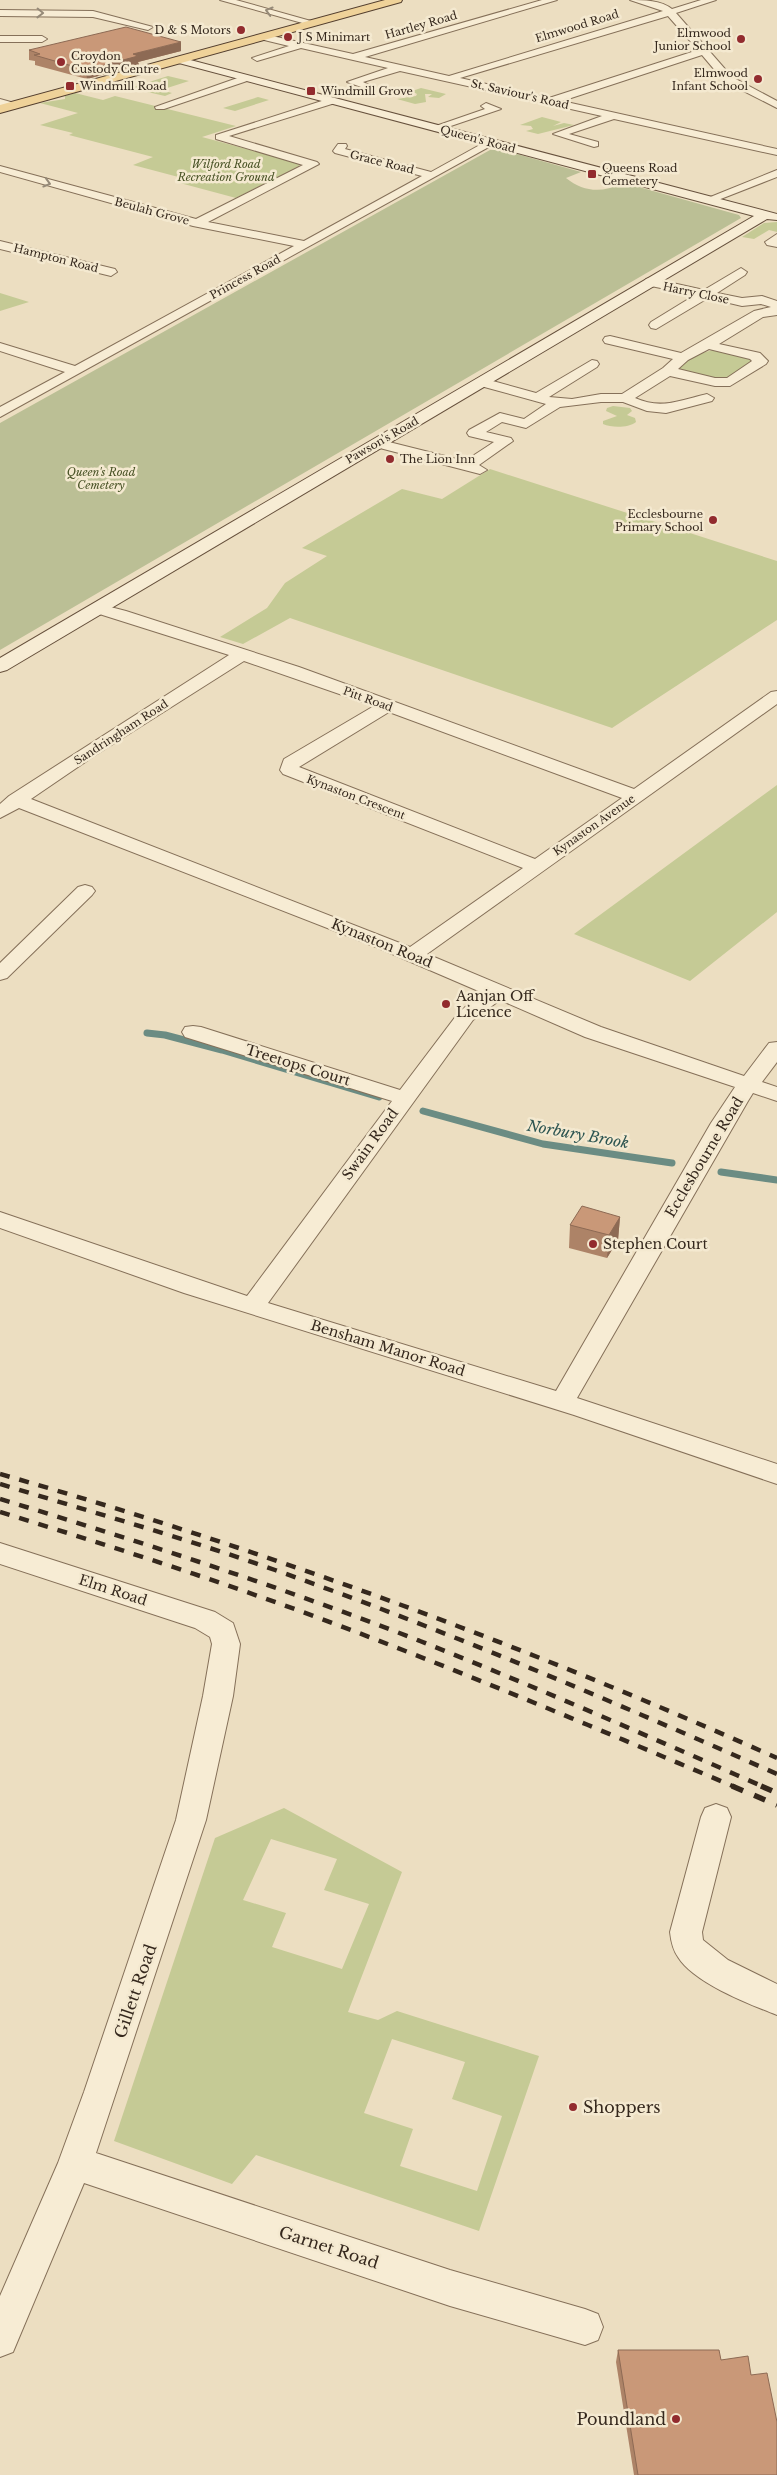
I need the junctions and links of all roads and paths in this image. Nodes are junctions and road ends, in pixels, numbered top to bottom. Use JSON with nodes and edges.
{"nodes":[{"id":1,"x":88,"y":0,"type":"edge"},
{"id":2,"x":225,"y":0,"type":"edge"},
{"id":3,"x":397,"y":0,"type":"edge"},
{"id":4,"x":552,"y":0,"type":"edge"},
{"id":5,"x":635,"y":0,"type":"edge"},
{"id":6,"x":711,"y":0,"type":"edge"},
{"id":7,"x":669,"y":11,"type":"junction"},
{"id":8,"x":0,"y":13,"type":"edge"},
{"id":9,"x":80,"y":14,"type":"junction"},
{"id":10,"x":312,"y":23,"type":"junction"},
{"id":11,"x":148,"y":27,"type":"dead end"},
{"id":12,"x":263,"y":37,"type":"junction"},
{"id":13,"x":0,"y":39,"type":"edge"},
{"id":14,"x":42,"y":39,"type":"dead end"},
{"id":15,"x":300,"y":45,"type":"junction"},
{"id":16,"x":706,"y":51,"type":"junction"},
{"id":17,"x":356,"y":57,"type":"junction"},
{"id":18,"x":257,"y":58,"type":"dead end"},
{"id":19,"x":178,"y":60,"type":"junction"},
{"id":20,"x":403,"y":67,"type":"junction"},
{"id":21,"x":451,"y":77,"type":"junction"},
{"id":22,"x":246,"y":78,"type":"junction"},
{"id":23,"x":364,"y":85,"type":"dead end"},
{"id":24,"x":332,"y":101,"type":"junction"},
{"id":25,"x":550,"y":101,"type":"junction"},
{"id":26,"x":0,"y":102,"type":"edge"},
{"id":27,"x":777,"y":105,"type":"edge"},
{"id":28,"x":14,"y":106,"type":"junction"},
{"id":29,"x":160,"y":106,"type":"dead end"},
{"id":30,"x":486,"y":106,"type":"dead end"},
{"id":31,"x":0,"y":110,"type":"edge"},
{"id":32,"x":612,"y":116,"type":"junction"},
{"id":33,"x":435,"y":128,"type":"junction"},
{"id":34,"x":491,"y":142,"type":"junction"},
{"id":35,"x":594,"y":144,"type":"dead end"},
{"id":36,"x":342,"y":146,"type":"dead end"},
{"id":37,"x":777,"y":152,"type":"edge"},
{"id":38,"x":0,"y":169,"type":"edge"},
{"id":39,"x":777,"y":172,"type":"edge"},
{"id":40,"x":431,"y":175,"type":"junction"},
{"id":41,"x":709,"y":200,"type":"junction"},
{"id":42,"x":771,"y":216,"type":"edge"},
{"id":43,"x":197,"y":223,"type":"junction"},
{"id":44,"x":777,"y":238,"type":"edge"},
{"id":45,"x":777,"y":243,"type":"edge"},
{"id":46,"x":0,"y":245,"type":"edge"},
{"id":47,"x":305,"y":245,"type":"junction"},
{"id":48,"x":111,"y":272,"type":"dead end"},
{"id":49,"x":742,"y":272,"type":"dead end"},
{"id":50,"x":650,"y":282,"type":"junction"},
{"id":51,"x":706,"y":295,"type":"junction"},
{"id":52,"x":776,"y":306,"type":"edge"},
{"id":53,"x":656,"y":325,"type":"dead end"},
{"id":54,"x":610,"y":340,"type":"dead end"},
{"id":55,"x":707,"y":345,"type":"junction"},
{"id":56,"x":0,"y":347,"type":"edge"},
{"id":57,"x":683,"y":356,"type":"junction"},
{"id":58,"x":592,"y":364,"type":"dead end"},
{"id":59,"x":76,"y":371,"type":"junction"},
{"id":60,"x":668,"y":371,"type":"junction"},
{"id":61,"x":482,"y":382,"type":"junction"},
{"id":62,"x":539,"y":397,"type":"junction"},
{"id":63,"x":625,"y":398,"type":"junction"},
{"id":64,"x":707,"y":398,"type":"dead end"},
{"id":65,"x":557,"y":403,"type":"junction"},
{"id":66,"x":0,"y":413,"type":"edge"},
{"id":67,"x":377,"y":443,"type":"junction"},
{"id":68,"x":99,"y":610,"type":"junction"},
{"id":69,"x":243,"y":654,"type":"junction"},
{"id":70,"x":0,"y":666,"type":"edge"},
{"id":71,"x":777,"y":696,"type":"edge"},
{"id":72,"x":387,"y":706,"type":"junction"},
{"id":73,"x":635,"y":796,"type":"junction"},
{"id":74,"x":16,"y":800,"type":"junction"},
{"id":75,"x":0,"y":812,"type":"edge"},
{"id":76,"x":536,"y":866,"type":"junction"},
{"id":77,"x":85,"y":891,"type":"dead end"},
{"id":78,"x":412,"y":955,"type":"junction"},
{"id":79,"x":0,"y":974,"type":"edge"},
{"id":80,"x":497,"y":992,"type":"junction"},
{"id":81,"x":193,"y":1032,"type":"dead end"},
{"id":82,"x":777,"y":1048,"type":"edge"},
{"id":83,"x":748,"y":1084,"type":"junction"},
{"id":84,"x":777,"y":1094,"type":"edge"},
{"id":85,"x":404,"y":1098,"type":"junction"},
{"id":86,"x":0,"y":1220,"type":"edge"},
{"id":87,"x":254,"y":1306,"type":"junction"},
{"id":88,"x":562,"y":1402,"type":"junction"},
{"id":89,"x":777,"y":1474,"type":"edge"},
{"id":90,"x":0,"y":1553,"type":"edge"},
{"id":91,"x":223,"y":1631,"type":"joint"},
{"id":92,"x":716,"y":1817,"type":"dead end"},
{"id":93,"x":777,"y":2000,"type":"edge"},
{"id":94,"x":75,"y":2163,"type":"junction"},
{"id":95,"x":585,"y":2327,"type":"dead end"},
{"id":96,"x":0,"y":2340,"type":"edge"}],
"edges":[{"from":1,"to":9,"type":"street"},
{"from":10,"to":2,"type":"street","one_way":true},
{"from":3,"to":10,"type":"main road"},
{"from":4,"to":17,"type":"street","name":"Hartley Road"},
{"from":5,"to":7,"type":"street"},
{"from":6,"to":7,"type":"street","name":"Elmwood Road"},
{"from":7,"to":16,"type":"street"},
{"from":7,"to":21,"type":"street","name":"Elmwood Road"},
{"from":8,"to":9,"type":"street","one_way":true},
{"from":9,"to":11,"type":"street"},
{"from":10,"to":12,"type":"main road"},
{"from":12,"to":15,"type":"street","name":"St. Saviour's Road"},
{"from":12,"to":19,"type":"main road"},
{"from":13,"to":14,"type":"street"},
{"from":15,"to":17,"type":"street","name":"St. Saviour's Road"},
{"from":15,"to":18,"type":"street"},
{"from":16,"to":25,"type":"street"},
{"from":16,"to":27,"type":"street"},
{"from":17,"to":20,"type":"street","name":"St. Saviour's Road"},
{"from":19,"to":22,"type":"street","name":"Queen's Road"},
{"from":19,"to":28,"type":"main road"},
{"from":20,"to":21,"type":"street","name":"St. Saviour's Road"},
{"from":20,"to":23,"type":"street"},
{"from":21,"to":25,"type":"street","name":"St. Saviour's Road"},
{"from":22,"to":24,"type":"street","name":"Queen's Road"},
{"from":22,"to":29,"type":"street"},
{"from":24,"to":33,"type":"street","name":"Queen's Road"},
{"from":24,"to":43,"type":"street"},
{"from":25,"to":32,"type":"street","name":"St. Saviour's Road"},
{"from":26,"to":28,"type":"street"},
{"from":28,"to":31,"type":"main road"},
{"from":30,"to":33,"type":"street"},
{"from":32,"to":35,"type":"street"},
{"from":32,"to":37,"type":"street","name":"St. Saviour's Road"},
{"from":33,"to":34,"type":"street","name":"Queen's Road"},
{"from":34,"to":40,"type":"street","name":"Princess Road"},
{"from":34,"to":41,"type":"street","name":"Queen's Road"},
{"from":36,"to":40,"type":"street","name":"Grace Road"},
{"from":38,"to":43,"type":"street","name":"Beulah Grove","one_way":true},
{"from":39,"to":41,"type":"street"},
{"from":40,"to":47,"type":"street","name":"Princess Road"},
{"from":41,"to":42,"type":"street","name":"Queen's Road"},
{"from":42,"to":50,"type":"street","name":"Pawson's Road"},
{"from":43,"to":47,"type":"street","name":"Beulah Grove"},
{"from":44,"to":45,"type":"street"},
{"from":46,"to":48,"type":"street","name":"Hampton Road"},
{"from":47,"to":59,"type":"street","name":"Princess Road"},
{"from":49,"to":51,"type":"street"},
{"from":50,"to":51,"type":"street","name":"Harry Close"},
{"from":50,"to":61,"type":"street","name":"Pawson's Road"},
{"from":51,"to":52,"type":"street","name":"Harry Close"},
{"from":51,"to":53,"type":"street"},
{"from":52,"to":55,"type":"street"},
{"from":54,"to":57,"type":"street"},
{"from":55,"to":57,"type":"street"},
{"from":55,"to":60,"type":"street"},
{"from":56,"to":59,"type":"street"},
{"from":57,"to":60,"type":"street"},
{"from":58,"to":62,"type":"street"},
{"from":59,"to":66,"type":"street","name":"Princess Road"},
{"from":60,"to":63,"type":"street"},
{"from":61,"to":62,"type":"street"},
{"from":61,"to":67,"type":"street","name":"Pawson's Road"},
{"from":62,"to":65,"type":"street"},
{"from":63,"to":64,"type":"street"},
{"from":63,"to":65,"type":"street"},
{"from":65,"to":67,"type":"street"},
{"from":67,"to":68,"type":"street","name":"Pawson's Road"},
{"from":68,"to":69,"type":"street","name":"Pitt Road"},
{"from":68,"to":70,"type":"street","name":"Pawson's Road"},
{"from":69,"to":72,"type":"street","name":"Pitt Road"},
{"from":69,"to":74,"type":"street","name":"Sandringham Road"},
{"from":71,"to":73,"type":"street","name":"Kynaston Avenue"},
{"from":72,"to":73,"type":"street","name":"Pitt Road"},
{"from":72,"to":76,"type":"street","name":"Kynaston Crescent"},
{"from":73,"to":76,"type":"street","name":"Kynaston Avenue"},
{"from":74,"to":75,"type":"street","name":"Sandringham Road"},
{"from":74,"to":78,"type":"street","name":"Kynaston Road"},
{"from":76,"to":78,"type":"street","name":"Kynaston Avenue"},
{"from":77,"to":79,"type":"street"},
{"from":78,"to":80,"type":"street","name":"Kynaston Road"},
{"from":80,"to":83,"type":"street","name":"Kynaston Road"},
{"from":80,"to":85,"type":"street","name":"Swain Road"},
{"from":81,"to":85,"type":"street","name":"Treetops Court"},
{"from":82,"to":83,"type":"street","name":"Ecclesbourne Road"},
{"from":83,"to":84,"type":"street","name":"Kynaston Road"},
{"from":83,"to":88,"type":"street","name":"Ecclesbourne Road"},
{"from":85,"to":87,"type":"street","name":"Swain Road"},
{"from":86,"to":87,"type":"street","name":"Bensham Manor Road"},
{"from":87,"to":88,"type":"street","name":"Bensham Manor Road"},
{"from":88,"to":89,"type":"street","name":"Bensham Manor Road"},
{"from":90,"to":91,"type":"street","name":"Elm Road"},
{"from":91,"to":94,"type":"street","name":"Gillett Road"},
{"from":92,"to":93,"type":"street"},
{"from":94,"to":95,"type":"street","name":"Garnet Road"},
{"from":94,"to":96,"type":"street","name":"Gillett Road"}]}
